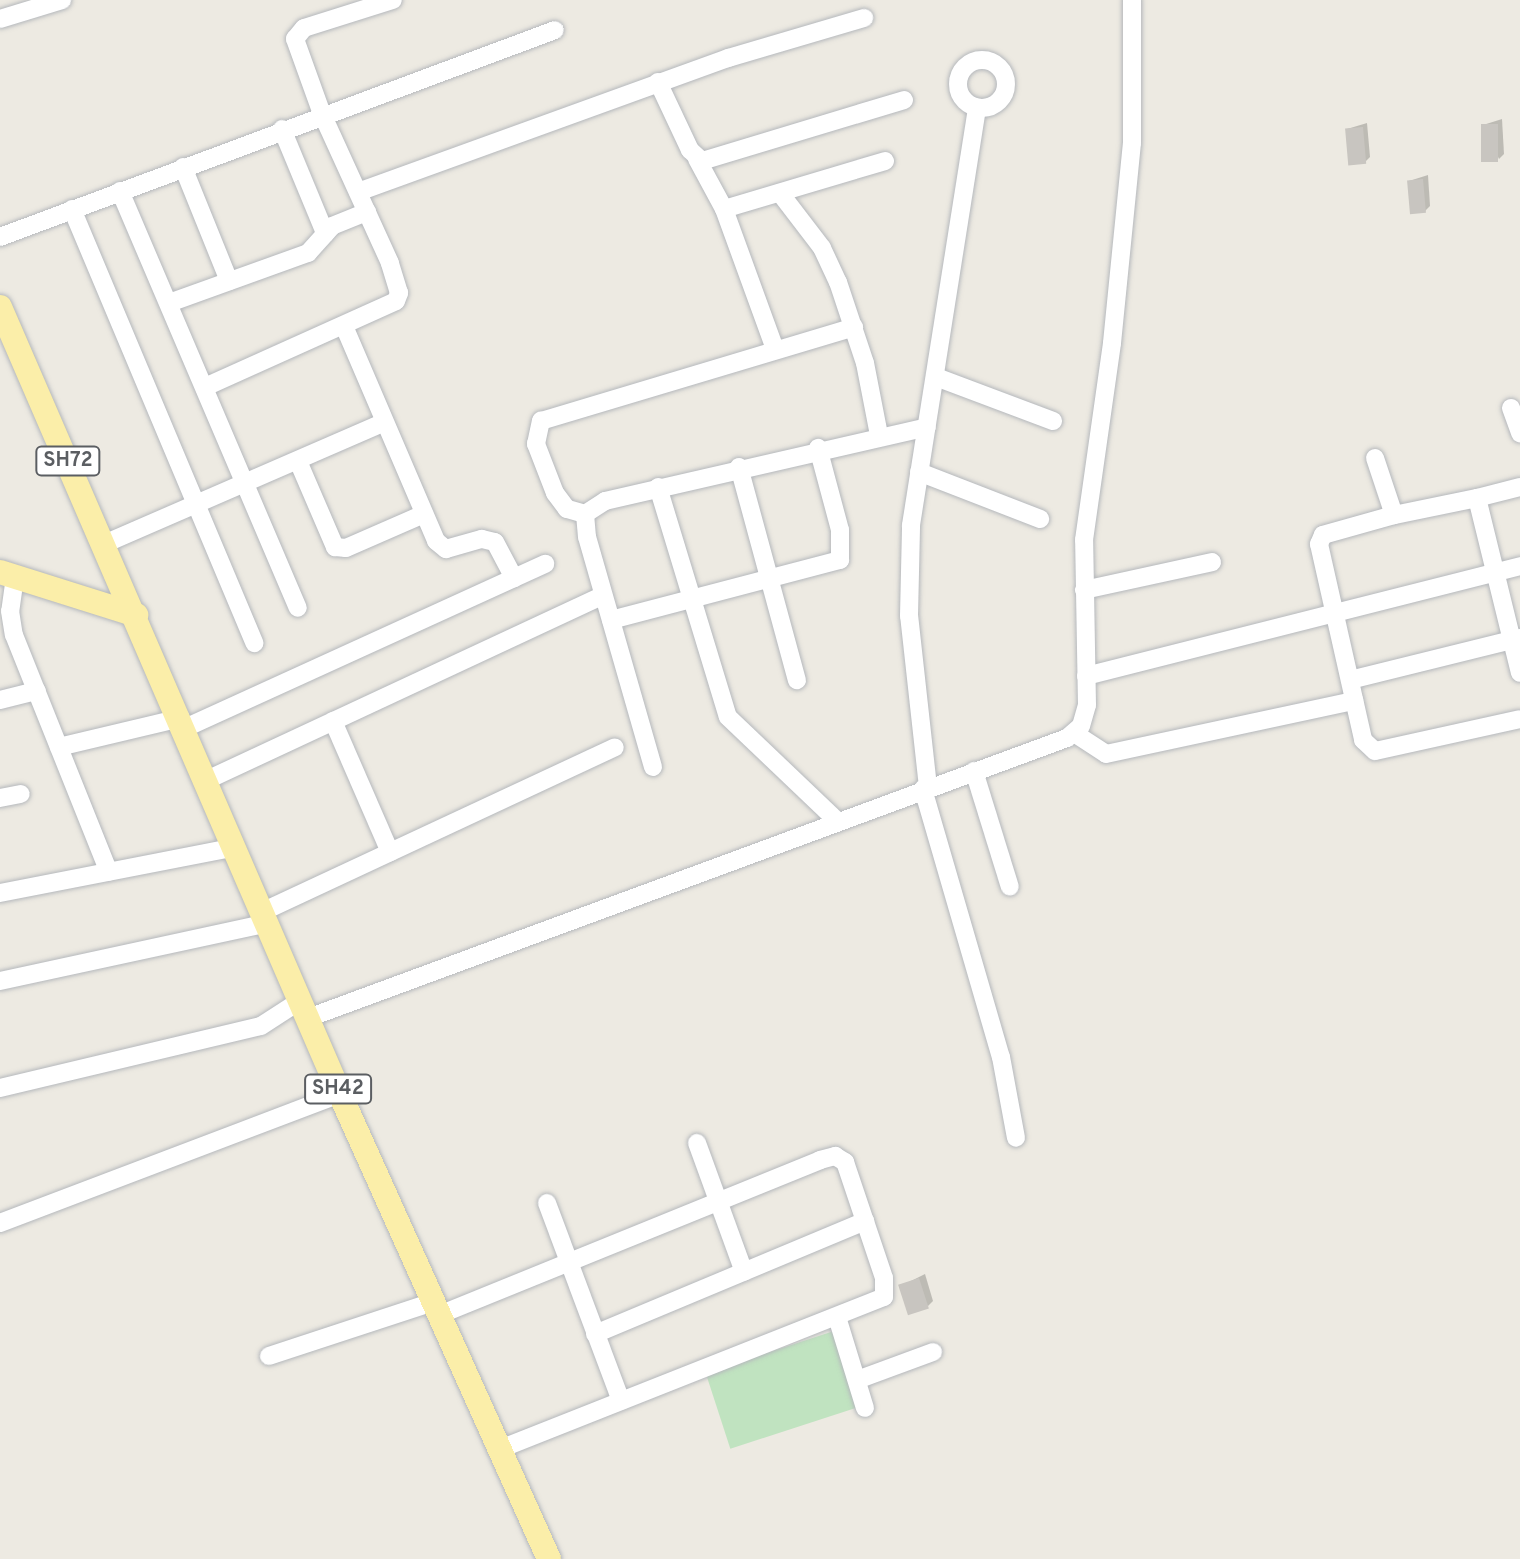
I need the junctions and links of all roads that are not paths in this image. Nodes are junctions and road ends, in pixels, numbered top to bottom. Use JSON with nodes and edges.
{"nodes":[{"id":1,"x":62,"y":0,"type":"edge"},
{"id":2,"x":393,"y":0,"type":"edge"},
{"id":3,"x":1132,"y":0,"type":"edge"},
{"id":4,"x":864,"y":18,"type":"dead end"},
{"id":5,"x":0,"y":19,"type":"edge"},
{"id":6,"x":555,"y":30,"type":"dead end"},
{"id":7,"x":658,"y":82,"type":"junction"},
{"id":8,"x":904,"y":100,"type":"dead end"},
{"id":9,"x":977,"y":108,"type":"dead end"},
{"id":10,"x":322,"y":114,"type":"junction"},
{"id":11,"x":282,"y":129,"type":"junction"},
{"id":12,"x":697,"y":159,"type":"junction"},
{"id":13,"x":885,"y":161,"type":"dead end"},
{"id":14,"x":183,"y":167,"type":"junction"},
{"id":15,"x":120,"y":191,"type":"junction"},
{"id":16,"x":358,"y":192,"type":"junction"},
{"id":17,"x":780,"y":193,"type":"junction"},
{"id":18,"x":72,"y":209,"type":"junction"},
{"id":19,"x":724,"y":209,"type":"junction"},
{"id":20,"x":367,"y":212,"type":"junction"},
{"id":21,"x":325,"y":233,"type":"junction"},
{"id":22,"x":0,"y":237,"type":"edge"},
{"id":23,"x":229,"y":281,"type":"junction"},
{"id":24,"x":169,"y":303,"type":"junction"},
{"id":25,"x":0,"y":307,"type":"edge"},
{"id":26,"x":344,"y":326,"type":"junction"},
{"id":27,"x":854,"y":327,"type":"junction"},
{"id":28,"x":775,"y":349,"type":"junction"},
{"id":29,"x":936,"y":377,"type":"junction"},
{"id":30,"x":205,"y":387,"type":"junction"},
{"id":31,"x":1511,"y":408,"type":"dead end"},
{"id":32,"x":1053,"y":421,"type":"dead end"},
{"id":33,"x":384,"y":422,"type":"junction"},
{"id":34,"x":927,"y":427,"type":"junction"},
{"id":35,"x":1520,"y":433,"type":"edge"},
{"id":36,"x":879,"y":435,"type":"junction"},
{"id":37,"x":818,"y":448,"type":"junction"},
{"id":38,"x":1375,"y":458,"type":"dead end"},
{"id":39,"x":298,"y":461,"type":"junction"},
{"id":40,"x":739,"y":467,"type":"junction"},
{"id":41,"x":919,"y":472,"type":"junction"},
{"id":42,"x":246,"y":484,"type":"junction"},
{"id":43,"x":658,"y":487,"type":"junction"},
{"id":44,"x":1520,"y":487,"type":"edge"},
{"id":45,"x":1477,"y":498,"type":"junction"},
{"id":46,"x":194,"y":506,"type":"junction"},
{"id":47,"x":424,"y":514,"type":"junction"},
{"id":48,"x":585,"y":514,"type":"junction"},
{"id":49,"x":1394,"y":515,"type":"junction"},
{"id":50,"x":1040,"y":519,"type":"dead end"},
{"id":51,"x":104,"y":544,"type":"junction"},
{"id":52,"x":1212,"y":562,"type":"dead end"},
{"id":53,"x":545,"y":564,"type":"dead end"},
{"id":54,"x":1520,"y":566,"type":"edge"},
{"id":55,"x":1495,"y":572,"type":"junction"},
{"id":56,"x":8,"y":574,"type":"edge"},
{"id":57,"x":514,"y":578,"type":"junction"},
{"id":58,"x":770,"y":580,"type":"junction"},
{"id":59,"x":1084,"y":590,"type":"junction"},
{"id":60,"x":603,"y":595,"type":"junction"},
{"id":61,"x":693,"y":600,"type":"junction"},
{"id":62,"x":298,"y":608,"type":"dead end"},
{"id":63,"x":1334,"y":611,"type":"junction"},
{"id":64,"x":136,"y":615,"type":"junction"},
{"id":65,"x":611,"y":620,"type":"junction"},
{"id":66,"x":1516,"y":639,"type":"edge"},
{"id":67,"x":254,"y":643,"type":"dead end"},
{"id":68,"x":1520,"y":673,"type":"edge"},
{"id":69,"x":1086,"y":676,"type":"junction"},
{"id":70,"x":797,"y":680,"type":"dead end"},
{"id":71,"x":1350,"y":680,"type":"junction"},
{"id":72,"x":37,"y":691,"type":"junction"},
{"id":73,"x":0,"y":700,"type":"edge"},
{"id":74,"x":1354,"y":701,"type":"junction"},
{"id":75,"x":1520,"y":719,"type":"edge"},
{"id":76,"x":333,"y":721,"type":"junction"},
{"id":77,"x":183,"y":723,"type":"junction"},
{"id":78,"x":1074,"y":733,"type":"junction"},
{"id":79,"x":59,"y":747,"type":"junction"},
{"id":80,"x":615,"y":747,"type":"dead end"},
{"id":81,"x":653,"y":767,"type":"dead end"},
{"id":82,"x":974,"y":771,"type":"junction"},
{"id":83,"x":207,"y":780,"type":"junction"},
{"id":84,"x":926,"y":788,"type":"junction"},
{"id":85,"x":21,"y":794,"type":"dead end"},
{"id":86,"x":0,"y":798,"type":"edge"},
{"id":87,"x":836,"y":820,"type":"junction"},
{"id":88,"x":236,"y":847,"type":"junction"},
{"id":89,"x":390,"y":852,"type":"junction"},
{"id":90,"x":109,"y":872,"type":"junction"},
{"id":91,"x":1010,"y":887,"type":"dead end"},
{"id":92,"x":0,"y":893,"type":"edge"},
{"id":93,"x":266,"y":917,"type":"junction"},
{"id":94,"x":0,"y":981,"type":"edge"},
{"id":95,"x":304,"y":1009,"type":"junction"},
{"id":96,"x":0,"y":1088,"type":"edge"},
{"id":97,"x":340,"y":1094,"type":"junction"},
{"id":98,"x":1016,"y":1138,"type":"dead end"},
{"id":99,"x":697,"y":1143,"type":"dead end"},
{"id":100,"x":717,"y":1202,"type":"junction"},
{"id":101,"x":547,"y":1203,"type":"dead end"},
{"id":102,"x":865,"y":1221,"type":"junction"},
{"id":103,"x":0,"y":1223,"type":"edge"},
{"id":104,"x":567,"y":1261,"type":"junction"},
{"id":105,"x":744,"y":1272,"type":"junction"},
{"id":106,"x":436,"y":1308,"type":"junction"},
{"id":107,"x":837,"y":1317,"type":"junction"},
{"id":108,"x":595,"y":1334,"type":"junction"},
{"id":109,"x":933,"y":1352,"type":"dead end"},
{"id":110,"x":269,"y":1356,"type":"dead end"},
{"id":111,"x":857,"y":1380,"type":"junction"},
{"id":112,"x":621,"y":1401,"type":"junction"},
{"id":113,"x":865,"y":1408,"type":"dead end"},
{"id":114,"x":497,"y":1450,"type":"junction"},
{"id":115,"x":549,"y":1559,"type":"edge"}],
"edges":[{"from":1,"to":5,"type":"street"},
{"from":2,"to":10,"type":"street"},
{"from":3,"to":59,"type":"street"},
{"from":4,"to":7,"type":"street"},
{"from":6,"to":10,"type":"street"},
{"from":7,"to":12,"type":"street"},
{"from":7,"to":16,"type":"street"},
{"from":8,"to":12,"type":"street"},
{"from":9,"to":29,"type":"street"},
{"from":10,"to":11,"type":"street"},
{"from":10,"to":16,"type":"street"},
{"from":11,"to":14,"type":"street"},
{"from":11,"to":21,"type":"street"},
{"from":12,"to":19,"type":"street"},
{"from":13,"to":17,"type":"street"},
{"from":14,"to":15,"type":"street"},
{"from":14,"to":23,"type":"street"},
{"from":15,"to":18,"type":"street"},
{"from":15,"to":24,"type":"street"},
{"from":16,"to":20,"type":"street"},
{"from":17,"to":19,"type":"street"},
{"from":17,"to":27,"type":"street"},
{"from":18,"to":22,"type":"street"},
{"from":18,"to":46,"type":"street"},
{"from":19,"to":28,"type":"street"},
{"from":20,"to":21,"type":"street"},
{"from":20,"to":26,"type":"street"},
{"from":21,"to":23,"type":"street"},
{"from":23,"to":24,"type":"street"},
{"from":24,"to":30,"type":"street"},
{"from":25,"to":51,"type":"main road","number":"SH72"},
{"from":26,"to":30,"type":"street"},
{"from":26,"to":33,"type":"street"},
{"from":27,"to":28,"type":"street"},
{"from":27,"to":36,"type":"street"},
{"from":28,"to":48,"type":"street"},
{"from":29,"to":32,"type":"street"},
{"from":29,"to":34,"type":"street"},
{"from":30,"to":42,"type":"street"},
{"from":31,"to":35,"type":"street"},
{"from":33,"to":39,"type":"street"},
{"from":33,"to":47,"type":"street"},
{"from":34,"to":36,"type":"street"},
{"from":34,"to":41,"type":"street"},
{"from":36,"to":37,"type":"street"},
{"from":37,"to":40,"type":"street"},
{"from":37,"to":58,"type":"street"},
{"from":38,"to":49,"type":"street"},
{"from":39,"to":42,"type":"street"},
{"from":39,"to":47,"type":"street"},
{"from":40,"to":43,"type":"street"},
{"from":40,"to":58,"type":"street"},
{"from":41,"to":50,"type":"street"},
{"from":41,"to":84,"type":"street"},
{"from":42,"to":46,"type":"street"},
{"from":42,"to":62,"type":"street"},
{"from":43,"to":48,"type":"street"},
{"from":43,"to":61,"type":"street"},
{"from":44,"to":45,"type":"street"},
{"from":45,"to":49,"type":"street"},
{"from":45,"to":55,"type":"street"},
{"from":46,"to":51,"type":"street"},
{"from":46,"to":67,"type":"street"},
{"from":47,"to":57,"type":"street"},
{"from":48,"to":60,"type":"street"},
{"from":49,"to":63,"type":"street"},
{"from":51,"to":64,"type":"main road","number":"SH72"},
{"from":52,"to":59,"type":"street"},
{"from":53,"to":57,"type":"street"},
{"from":54,"to":55,"type":"street"},
{"from":55,"to":63,"type":"street"},
{"from":55,"to":66,"type":"street"},
{"from":56,"to":64,"type":"main road"},
{"from":56,"to":72,"type":"street"},
{"from":57,"to":77,"type":"street"},
{"from":58,"to":61,"type":"street"},
{"from":58,"to":70,"type":"street"},
{"from":59,"to":69,"type":"street"},
{"from":60,"to":65,"type":"street"},
{"from":60,"to":76,"type":"street"},
{"from":61,"to":65,"type":"street"},
{"from":61,"to":87,"type":"street"},
{"from":63,"to":69,"type":"street"},
{"from":63,"to":71,"type":"street"},
{"from":64,"to":77,"type":"main road","number":"SH42"},
{"from":65,"to":81,"type":"street"},
{"from":66,"to":68,"type":"street"},
{"from":66,"to":71,"type":"street"},
{"from":69,"to":78,"type":"street"},
{"from":71,"to":74,"type":"street"},
{"from":72,"to":73,"type":"street"},
{"from":72,"to":79,"type":"street"},
{"from":74,"to":75,"type":"street"},
{"from":74,"to":78,"type":"street"},
{"from":76,"to":83,"type":"street"},
{"from":76,"to":89,"type":"street"},
{"from":77,"to":79,"type":"street"},
{"from":77,"to":83,"type":"main road","number":"SH42"},
{"from":78,"to":82,"type":"street"},
{"from":79,"to":90,"type":"street"},
{"from":80,"to":89,"type":"street"},
{"from":82,"to":84,"type":"street"},
{"from":82,"to":91,"type":"street"},
{"from":83,"to":88,"type":"main road","number":"SH42"},
{"from":84,"to":87,"type":"street"},
{"from":84,"to":98,"type":"street"},
{"from":85,"to":86,"type":"street"},
{"from":87,"to":95,"type":"street"},
{"from":88,"to":90,"type":"street"},
{"from":88,"to":93,"type":"main road","number":"SH42"},
{"from":89,"to":93,"type":"street"},
{"from":90,"to":92,"type":"street"},
{"from":93,"to":94,"type":"street"},
{"from":93,"to":95,"type":"main road","number":"SH42"},
{"from":95,"to":96,"type":"street"},
{"from":95,"to":97,"type":"main road","number":"SH42"},
{"from":97,"to":103,"type":"street"},
{"from":97,"to":106,"type":"main road","number":"SH42"},
{"from":99,"to":100,"type":"street"},
{"from":100,"to":102,"type":"street"},
{"from":100,"to":104,"type":"street"},
{"from":100,"to":105,"type":"street"},
{"from":101,"to":104,"type":"street"},
{"from":102,"to":105,"type":"street"},
{"from":102,"to":107,"type":"street"},
{"from":104,"to":106,"type":"street"},
{"from":104,"to":108,"type":"street"},
{"from":105,"to":108,"type":"street"},
{"from":106,"to":110,"type":"street"},
{"from":106,"to":114,"type":"main road","number":"SH42"},
{"from":107,"to":111,"type":"street"},
{"from":107,"to":112,"type":"street"},
{"from":108,"to":112,"type":"street"},
{"from":109,"to":111,"type":"street"},
{"from":111,"to":113,"type":"street"},
{"from":112,"to":114,"type":"street"},
{"from":114,"to":115,"type":"main road","number":"SH42"}]}
